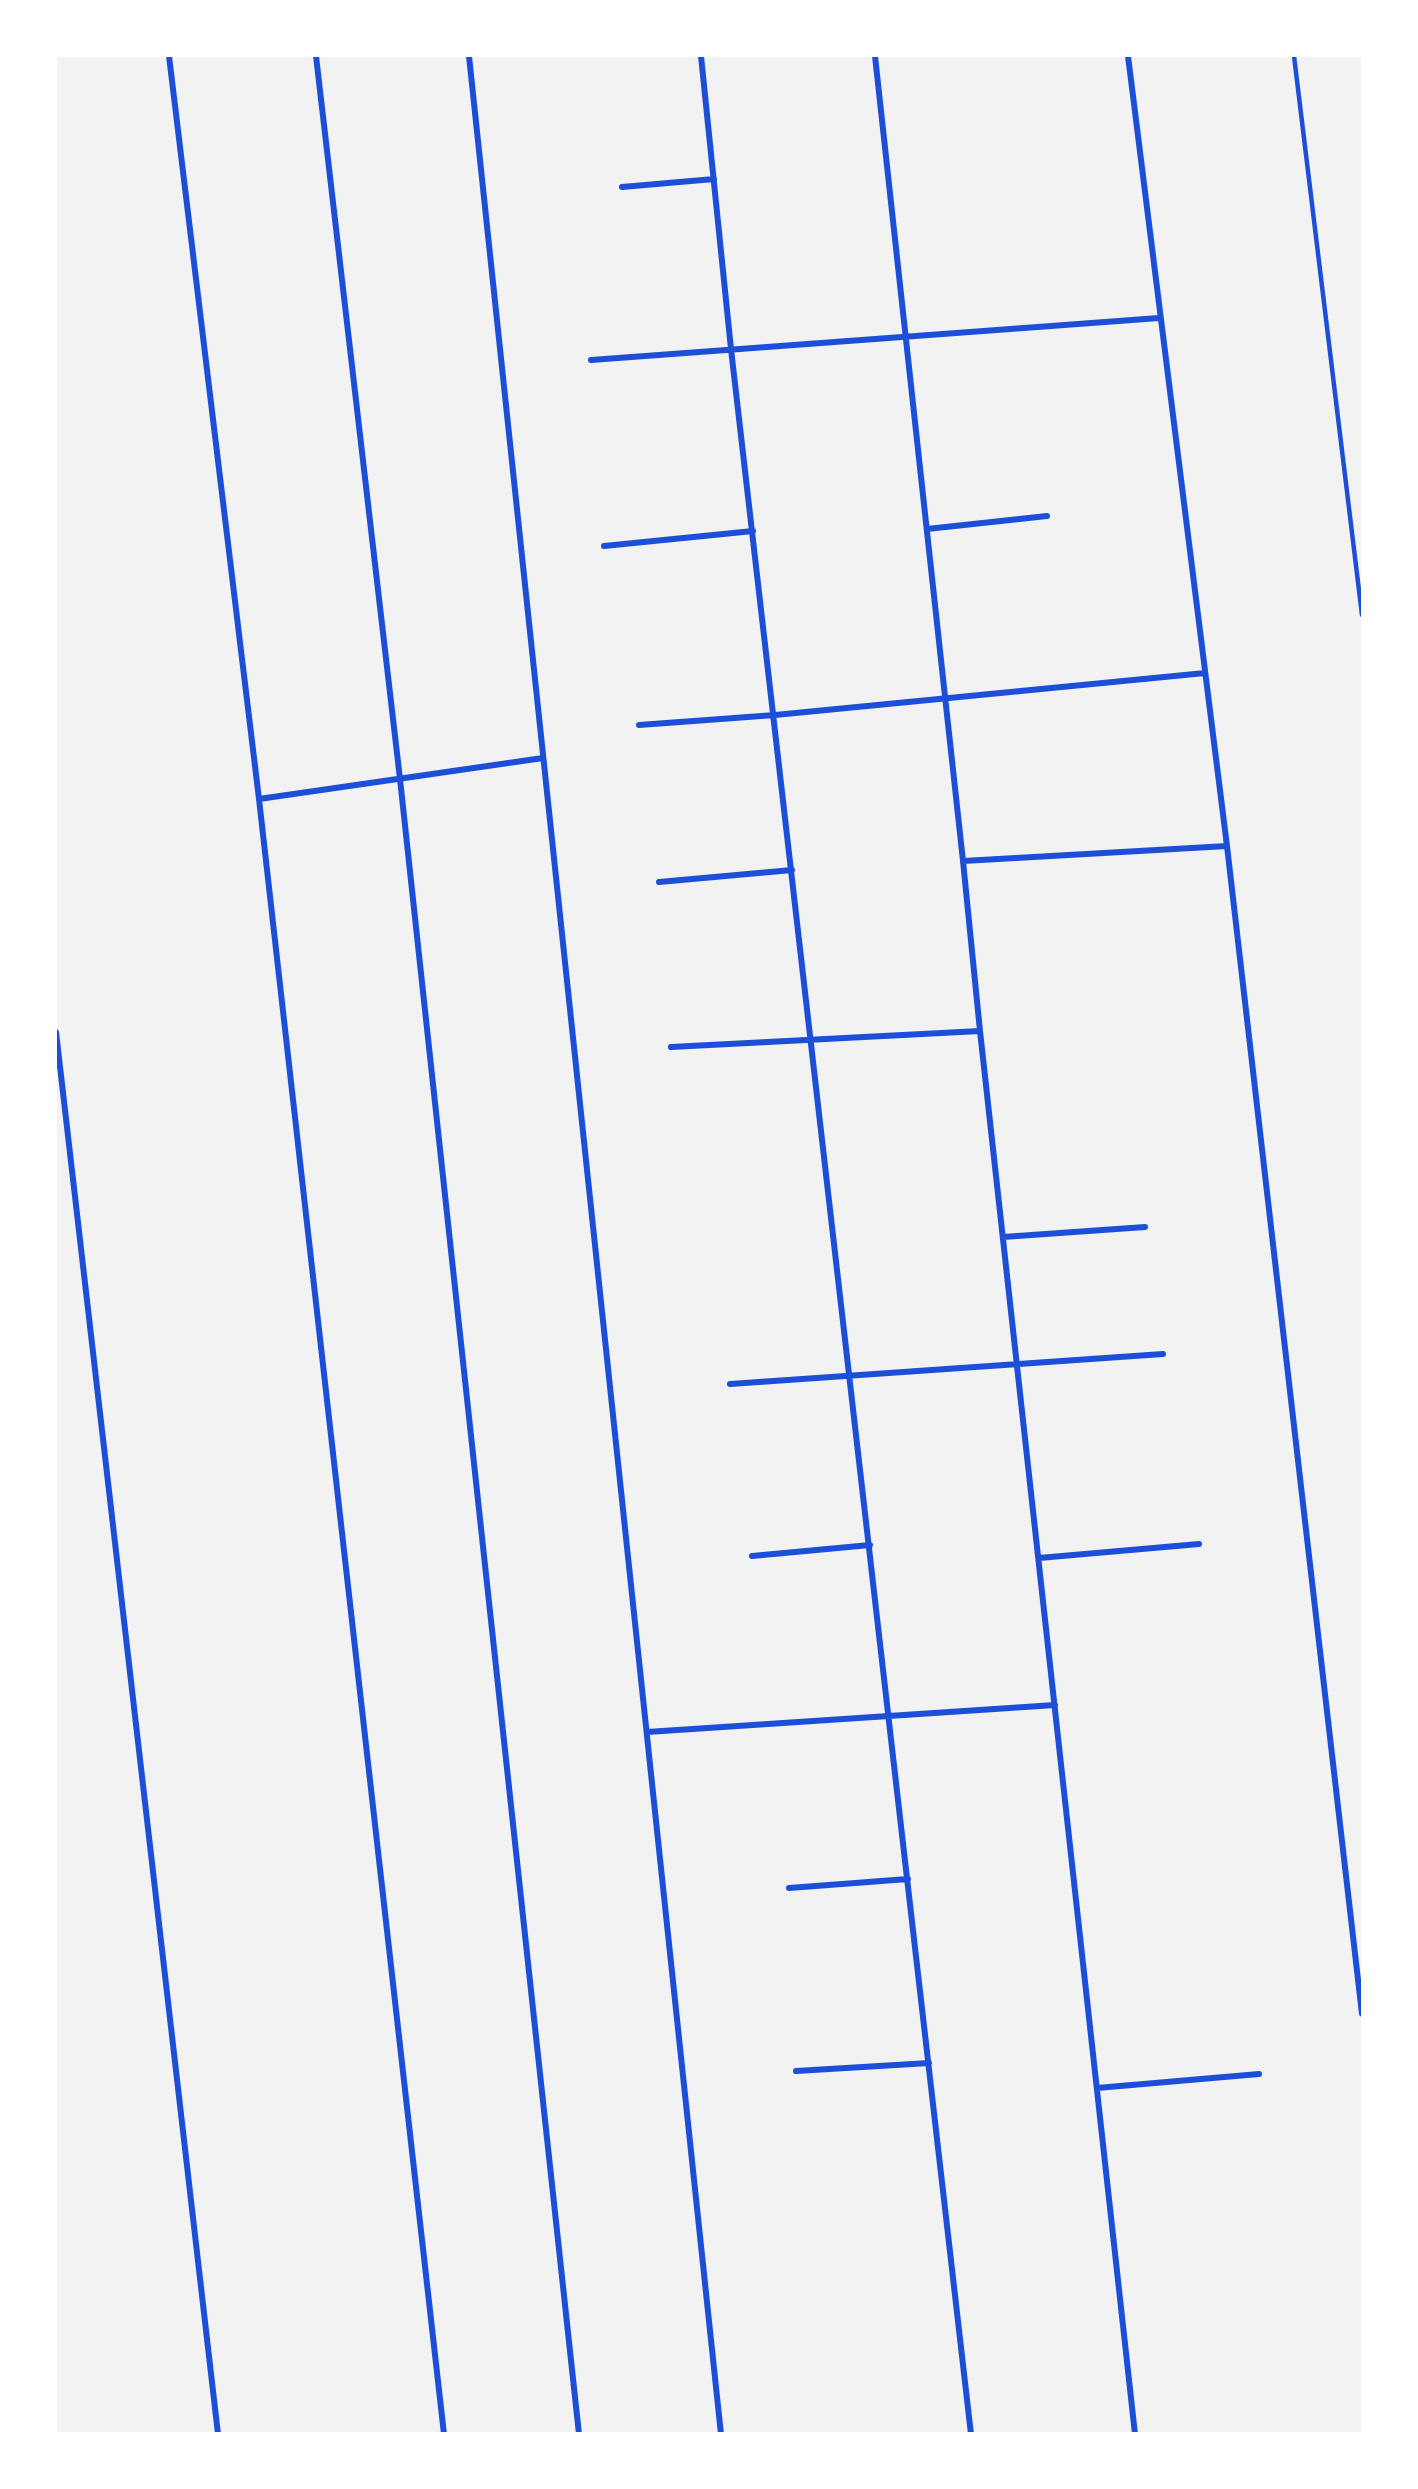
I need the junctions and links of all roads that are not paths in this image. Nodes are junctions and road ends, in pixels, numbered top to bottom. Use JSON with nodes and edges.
{"nodes":[{"id":1,"x":169,"y":56,"type":"edge"},
{"id":2,"x":316,"y":56,"type":"edge"},
{"id":3,"x":469,"y":56,"type":"edge"},
{"id":4,"x":701,"y":56,"type":"edge"},
{"id":5,"x":875,"y":56,"type":"edge"},
{"id":6,"x":1128,"y":56,"type":"edge"},
{"id":7,"x":1294,"y":56,"type":"edge"},
{"id":8,"x":714,"y":179,"type":"junction"},
{"id":9,"x":622,"y":187,"type":"dead end"},
{"id":10,"x":1159,"y":318,"type":"junction"},
{"id":11,"x":904,"y":337,"type":"junction"},
{"id":12,"x":731,"y":350,"type":"junction"},
{"id":13,"x":591,"y":360,"type":"dead end"},
{"id":14,"x":1047,"y":516,"type":"dead end"},
{"id":15,"x":927,"y":529,"type":"junction"},
{"id":16,"x":753,"y":531,"type":"junction"},
{"id":17,"x":604,"y":546,"type":"dead end"},
{"id":18,"x":1362,"y":615,"type":"edge"},
{"id":19,"x":1205,"y":673,"type":"junction"},
{"id":20,"x":946,"y":699,"type":"junction"},
{"id":21,"x":775,"y":715,"type":"junction"},
{"id":22,"x":639,"y":725,"type":"dead end"},
{"id":23,"x":543,"y":758,"type":"junction"},
{"id":24,"x":400,"y":779,"type":"junction"},
{"id":25,"x":259,"y":799,"type":"junction"},
{"id":26,"x":1227,"y":846,"type":"junction"},
{"id":27,"x":963,"y":861,"type":"junction"},
{"id":28,"x":792,"y":870,"type":"junction"},
{"id":29,"x":659,"y":882,"type":"dead end"},
{"id":30,"x":980,"y":1031,"type":"junction"},
{"id":31,"x":56,"y":1032,"type":"edge"},
{"id":32,"x":810,"y":1040,"type":"junction"},
{"id":33,"x":671,"y":1047,"type":"dead end"},
{"id":34,"x":1145,"y":1227,"type":"dead end"},
{"id":35,"x":1003,"y":1237,"type":"junction"},
{"id":36,"x":1163,"y":1354,"type":"dead end"},
{"id":37,"x":1017,"y":1364,"type":"junction"},
{"id":38,"x":850,"y":1375,"type":"junction"},
{"id":39,"x":730,"y":1384,"type":"dead end"},
{"id":40,"x":1199,"y":1544,"type":"dead end"},
{"id":41,"x":870,"y":1545,"type":"junction"},
{"id":42,"x":752,"y":1556,"type":"dead end"},
{"id":43,"x":1039,"y":1558,"type":"junction"},
{"id":44,"x":1055,"y":1705,"type":"junction"},
{"id":45,"x":889,"y":1716,"type":"junction"},
{"id":46,"x":647,"y":1732,"type":"junction"},
{"id":47,"x":908,"y":1879,"type":"junction"},
{"id":48,"x":789,"y":1888,"type":"dead end"},
{"id":49,"x":1362,"y":2014,"type":"edge"},
{"id":50,"x":929,"y":2063,"type":"junction"},
{"id":51,"x":796,"y":2071,"type":"dead end"},
{"id":52,"x":1259,"y":2074,"type":"dead end"},
{"id":53,"x":1097,"y":2088,"type":"junction"},
{"id":54,"x":218,"y":2433,"type":"edge"},
{"id":55,"x":444,"y":2433,"type":"edge"},
{"id":56,"x":579,"y":2433,"type":"edge"},
{"id":57,"x":721,"y":2433,"type":"edge"},
{"id":58,"x":971,"y":2433,"type":"edge"},
{"id":59,"x":1135,"y":2433,"type":"edge"}],
"edges":[{"from":1,"to":25,"type":"street"},
{"from":2,"to":24,"type":"street"},
{"from":3,"to":23,"type":"street"},
{"from":4,"to":8,"type":"street"},
{"from":5,"to":11,"type":"street"},
{"from":6,"to":10,"type":"street"},
{"from":7,"to":18,"type":"lane"},
{"from":8,"to":9,"type":"street"},
{"from":8,"to":12,"type":"street"},
{"from":10,"to":11,"type":"street"},
{"from":10,"to":19,"type":"street"},
{"from":11,"to":12,"type":"street"},
{"from":11,"to":15,"type":"street"},
{"from":12,"to":13,"type":"street"},
{"from":12,"to":16,"type":"street"},
{"from":14,"to":15,"type":"street"},
{"from":15,"to":20,"type":"street"},
{"from":16,"to":17,"type":"street"},
{"from":16,"to":21,"type":"street"},
{"from":19,"to":20,"type":"street"},
{"from":19,"to":26,"type":"street"},
{"from":20,"to":21,"type":"street"},
{"from":20,"to":27,"type":"street"},
{"from":21,"to":22,"type":"street"},
{"from":21,"to":28,"type":"street"},
{"from":23,"to":24,"type":"street"},
{"from":23,"to":46,"type":"street"},
{"from":24,"to":25,"type":"street"},
{"from":24,"to":56,"type":"street"},
{"from":25,"to":55,"type":"street"},
{"from":26,"to":27,"type":"street"},
{"from":26,"to":49,"type":"street"},
{"from":27,"to":30,"type":"street"},
{"from":28,"to":29,"type":"street"},
{"from":28,"to":32,"type":"street"},
{"from":30,"to":32,"type":"street"},
{"from":30,"to":35,"type":"street"},
{"from":31,"to":54,"type":"street"},
{"from":32,"to":33,"type":"street"},
{"from":32,"to":38,"type":"street"},
{"from":34,"to":35,"type":"street"},
{"from":35,"to":37,"type":"street"},
{"from":36,"to":37,"type":"street"},
{"from":37,"to":38,"type":"street"},
{"from":37,"to":43,"type":"street"},
{"from":38,"to":39,"type":"street"},
{"from":38,"to":41,"type":"street"},
{"from":40,"to":43,"type":"street"},
{"from":41,"to":42,"type":"street"},
{"from":41,"to":45,"type":"street"},
{"from":43,"to":44,"type":"street"},
{"from":44,"to":45,"type":"street"},
{"from":44,"to":53,"type":"street"},
{"from":45,"to":46,"type":"street"},
{"from":45,"to":47,"type":"street"},
{"from":46,"to":57,"type":"street"},
{"from":47,"to":48,"type":"street"},
{"from":47,"to":50,"type":"street"},
{"from":50,"to":51,"type":"street"},
{"from":50,"to":58,"type":"street"},
{"from":52,"to":53,"type":"street"},
{"from":53,"to":59,"type":"street"}]}
